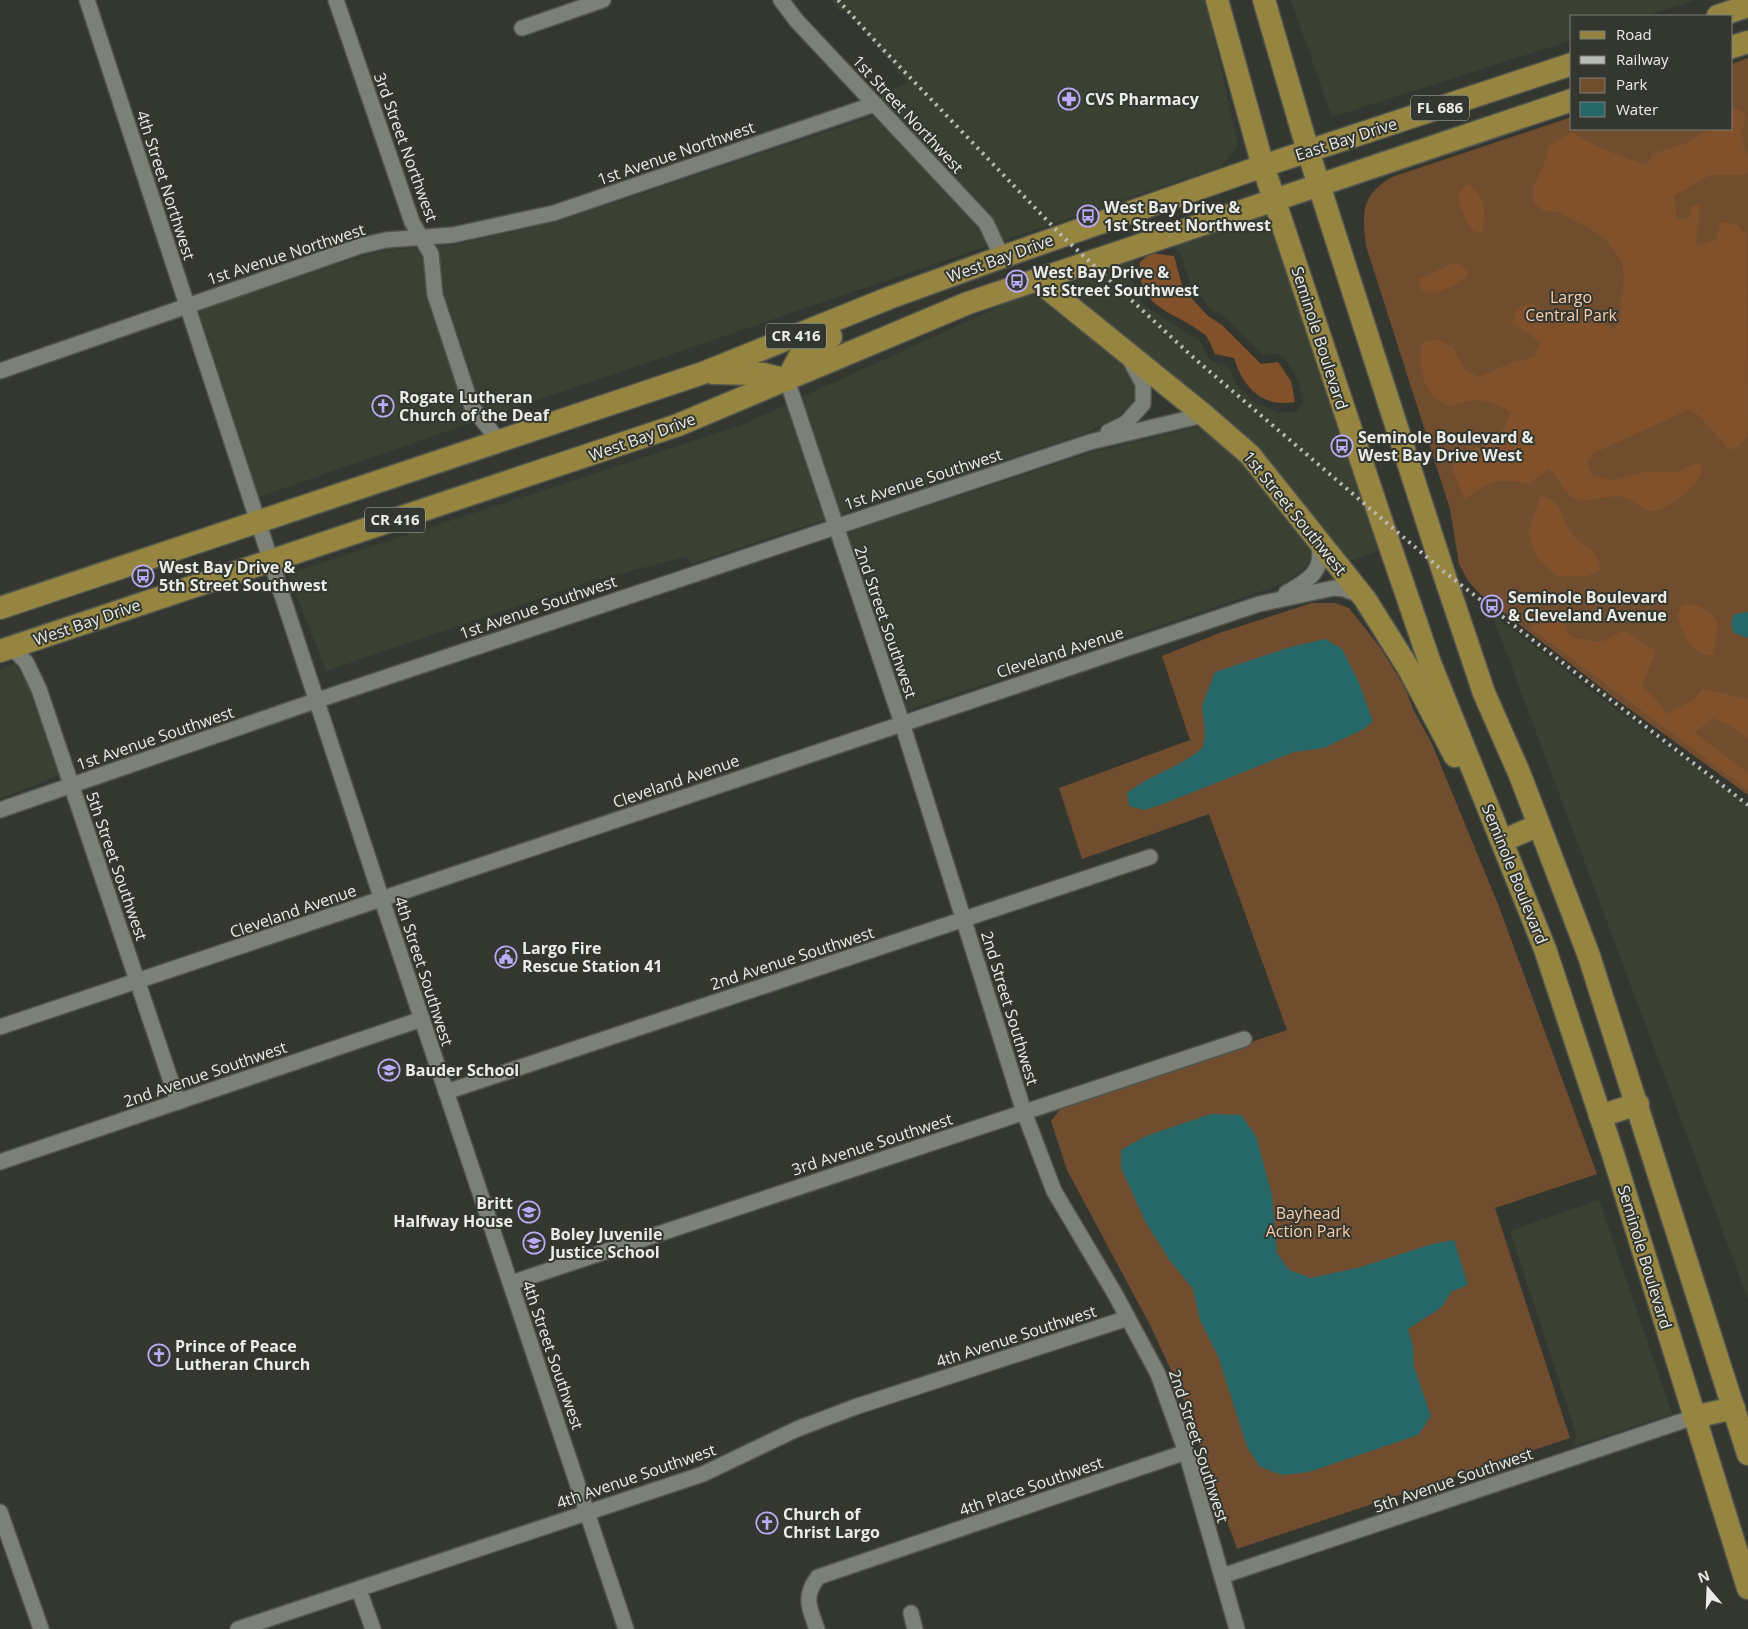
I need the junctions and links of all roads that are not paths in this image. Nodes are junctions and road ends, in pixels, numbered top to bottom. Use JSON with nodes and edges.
{"nodes":[{"id":1,"x":87,"y":0,"type":"edge"},
{"id":2,"x":336,"y":0,"type":"edge"},
{"id":3,"x":604,"y":0,"type":"edge"},
{"id":4,"x":781,"y":0,"type":"edge"},
{"id":5,"x":1217,"y":0,"type":"edge"},
{"id":6,"x":1264,"y":0,"type":"edge"},
{"id":7,"x":1748,"y":6,"type":"edge"},
{"id":8,"x":1721,"y":15,"type":"edge"},
{"id":9,"x":522,"y":28,"type":"dead end"},
{"id":10,"x":1748,"y":42,"type":"edge"},
{"id":11,"x":1733,"y":47,"type":"edge"},
{"id":12,"x":1570,"y":65,"type":"edge"},
{"id":13,"x":1570,"y":101,"type":"edge"},
{"id":14,"x":875,"y":104,"type":"junction"},
{"id":15,"x":1308,"y":151,"type":"junction"},
{"id":16,"x":1263,"y":166,"type":"junction"},
{"id":17,"x":1319,"y":183,"type":"junction"},
{"id":18,"x":1274,"y":199,"type":"junction"},
{"id":19,"x":421,"y":238,"type":"junction"},
{"id":20,"x":1002,"y":257,"type":"junction"},
{"id":21,"x":1037,"y":280,"type":"junction"},
{"id":22,"x":889,"y":298,"type":"junction"},
{"id":23,"x":187,"y":306,"type":"junction"},
{"id":24,"x":885,"y":336,"type":"junction"},
{"id":25,"x":1125,"y":352,"type":"junction"},
{"id":26,"x":0,"y":371,"type":"edge"},
{"id":27,"x":703,"y":373,"type":"junction"},
{"id":28,"x":786,"y":380,"type":"junction"},
{"id":29,"x":1204,"y":415,"type":"junction"},
{"id":30,"x":499,"y":441,"type":"junction"},
{"id":31,"x":1090,"y":442,"type":"junction"},
{"id":32,"x":259,"y":523,"type":"junction"},
{"id":33,"x":836,"y":526,"type":"junction"},
{"id":34,"x":1317,"y":540,"type":"junction"},
{"id":35,"x":272,"y":560,"type":"junction"},
{"id":36,"x":1365,"y":599,"type":"junction"},
{"id":37,"x":1274,"y":600,"type":"junction"},
{"id":38,"x":0,"y":608,"type":"edge"},
{"id":39,"x":5,"y":649,"type":"edge"},
{"id":40,"x":318,"y":700,"type":"junction"},
{"id":41,"x":902,"y":723,"type":"junction"},
{"id":42,"x":1474,"y":773,"type":"junction"},
{"id":43,"x":72,"y":786,"type":"junction"},
{"id":44,"x":0,"y":810,"type":"edge"},
{"id":45,"x":1539,"y":825,"type":"junction"},
{"id":46,"x":1502,"y":841,"type":"junction"},
{"id":47,"x":1150,"y":857,"type":"dead end"},
{"id":48,"x":382,"y":900,"type":"junction"},
{"id":49,"x":964,"y":920,"type":"junction"},
{"id":50,"x":138,"y":982,"type":"junction"},
{"id":51,"x":422,"y":1019,"type":"junction"},
{"id":52,"x":0,"y":1027,"type":"edge"},
{"id":53,"x":1244,"y":1039,"type":"dead end"},
{"id":54,"x":446,"y":1092,"type":"junction"},
{"id":55,"x":178,"y":1102,"type":"junction"},
{"id":56,"x":1638,"y":1104,"type":"junction"},
{"id":57,"x":1024,"y":1112,"type":"junction"},
{"id":58,"x":1600,"y":1116,"type":"junction"},
{"id":59,"x":0,"y":1162,"type":"edge"},
{"id":60,"x":511,"y":1283,"type":"junction"},
{"id":61,"x":1128,"y":1318,"type":"junction"},
{"id":62,"x":1734,"y":1408,"type":"junction"},
{"id":63,"x":1694,"y":1417,"type":"junction"},
{"id":64,"x":1186,"y":1452,"type":"junction"},
{"id":65,"x":1748,"y":1454,"type":"edge"},
{"id":66,"x":0,"y":1512,"type":"edge"},
{"id":67,"x":587,"y":1512,"type":"junction"},
{"id":68,"x":1222,"y":1576,"type":"junction"},
{"id":69,"x":1748,"y":1588,"type":"edge"},
{"id":70,"x":359,"y":1590,"type":"junction"},
{"id":71,"x":911,"y":1613,"type":"dead end"},
{"id":72,"x":41,"y":1629,"type":"edge"},
{"id":73,"x":238,"y":1629,"type":"edge"},
{"id":74,"x":373,"y":1629,"type":"edge"},
{"id":75,"x":626,"y":1629,"type":"edge"},
{"id":76,"x":817,"y":1629,"type":"edge"},
{"id":77,"x":915,"y":1629,"type":"edge"},
{"id":78,"x":1237,"y":1629,"type":"edge"}],
"edges":[{"from":1,"to":23,"type":"street","name":"4th Street Northwest"},
{"from":2,"to":19,"type":"street","name":"3rd Street Northwest"},
{"from":3,"to":9,"type":"street"},
{"from":4,"to":14,"type":"street","name":"1st Street Northwest"},
{"from":5,"to":16,"type":"main road","name":"Seminole Boulevard"},
{"from":6,"to":15,"type":"main road"},
{"from":7,"to":8,"type":"main road"},
{"from":10,"to":11,"type":"main road"},
{"from":12,"to":15,"type":"main road","name":"East Bay Drive","number":"FL 686"},
{"from":13,"to":17,"type":"main road","name":"East Bay Drive","number":"FL 686"},
{"from":14,"to":19,"type":"street","name":"1st Avenue Northwest"},
{"from":14,"to":20,"type":"street","name":"1st Street Northwest"},
{"from":15,"to":16,"type":"main road","name":"East Bay Drive","number":"FL 686"},
{"from":15,"to":17,"type":"main road"},
{"from":16,"to":18,"type":"main road","name":"Seminole Boulevard"},
{"from":16,"to":20,"type":"main road","name":"West Bay Drive","number":"CR 416"},
{"from":17,"to":18,"type":"main road","name":"East Bay Drive","number":"FL 686"},
{"from":17,"to":45,"type":"main road"},
{"from":18,"to":21,"type":"main road","name":"West Bay Drive","number":"CR 416"},
{"from":18,"to":42,"type":"main road","name":"Seminole Boulevard"},
{"from":19,"to":23,"type":"street","name":"1st Avenue Northwest"},
{"from":19,"to":30,"type":"street","name":"3rd Street Northwest"},
{"from":20,"to":22,"type":"main road","name":"West Bay Drive","number":"CR 416"},
{"from":20,"to":24,"type":"main road"},
{"from":21,"to":24,"type":"main road","name":"West Bay Drive","number":"CR 416"},
{"from":21,"to":25,"type":"main road","name":"1st Street Southwest"},
{"from":22,"to":27,"type":"main road","name":"West Bay Drive","number":"CR 416"},
{"from":22,"to":28,"type":"main road"},
{"from":23,"to":26,"type":"street","name":"1st Avenue Northwest"},
{"from":23,"to":32,"type":"street","name":"4th Street Northwest"},
{"from":24,"to":28,"type":"main road","name":"West Bay Drive","number":"CR 416"},
{"from":25,"to":29,"type":"main road","name":"1st Street Southwest"},
{"from":25,"to":31,"type":"street","name":"1st Avenue Southwest"},
{"from":27,"to":28,"type":"main road"},
{"from":27,"to":30,"type":"main road","name":"West Bay Drive","number":"CR 416"},
{"from":28,"to":33,"type":"street","name":"2nd Street Southwest"},
{"from":28,"to":35,"type":"main road","name":"West Bay Drive","number":"CR 416"},
{"from":29,"to":31,"type":"street","name":"1st Avenue Southwest"},
{"from":29,"to":34,"type":"main road","name":"1st Street Southwest"},
{"from":30,"to":32,"type":"main road","name":"West Bay Drive","number":"CR 416"},
{"from":31,"to":33,"type":"street","name":"1st Avenue Southwest"},
{"from":32,"to":35,"type":"street","name":"4th Street Southwest"},
{"from":32,"to":38,"type":"main road","name":"West Bay Drive","number":"CR 416"},
{"from":33,"to":40,"type":"street","name":"1st Avenue Southwest"},
{"from":33,"to":41,"type":"street","name":"2nd Street Southwest"},
{"from":34,"to":36,"type":"main road","name":"1st Street Southwest"},
{"from":34,"to":37,"type":"street"},
{"from":35,"to":39,"type":"main road","name":"West Bay Drive","number":"CR 416"},
{"from":35,"to":40,"type":"street","name":"4th Street Southwest"},
{"from":36,"to":37,"type":"street","name":"Cleveland Avenue"},
{"from":36,"to":42,"type":"main road","name":"1st Street Southwest"},
{"from":37,"to":41,"type":"street","name":"Cleveland Avenue"},
{"from":39,"to":43,"type":"street","name":"5th Street Southwest"},
{"from":40,"to":43,"type":"street","name":"1st Avenue Southwest"},
{"from":40,"to":48,"type":"street","name":"4th Street Southwest"},
{"from":41,"to":48,"type":"street","name":"Cleveland Avenue"},
{"from":41,"to":49,"type":"street","name":"2nd Street Southwest"},
{"from":42,"to":46,"type":"main road","name":"Seminole Boulevard"},
{"from":43,"to":44,"type":"street","name":"1st Avenue Southwest"},
{"from":43,"to":50,"type":"street","name":"5th Street Southwest"},
{"from":45,"to":46,"type":"main road"},
{"from":45,"to":56,"type":"main road"},
{"from":46,"to":58,"type":"main road","name":"Seminole Boulevard"},
{"from":47,"to":49,"type":"street","name":"2nd Avenue Southwest"},
{"from":48,"to":50,"type":"street","name":"Cleveland Avenue"},
{"from":48,"to":51,"type":"street","name":"4th Street Southwest"},
{"from":49,"to":54,"type":"street","name":"2nd Avenue Southwest"},
{"from":49,"to":57,"type":"street","name":"2nd Street Southwest"},
{"from":50,"to":52,"type":"street","name":"Cleveland Avenue"},
{"from":50,"to":55,"type":"street","name":"5th Street Southwest"},
{"from":51,"to":54,"type":"street","name":"4th Street Southwest"},
{"from":51,"to":55,"type":"street","name":"2nd Avenue Southwest"},
{"from":53,"to":57,"type":"street","name":"3rd Avenue Southwest"},
{"from":54,"to":60,"type":"street","name":"4th Street Southwest"},
{"from":55,"to":59,"type":"street","name":"2nd Avenue Southwest"},
{"from":56,"to":58,"type":"main road"},
{"from":56,"to":62,"type":"main road"},
{"from":57,"to":60,"type":"street","name":"3rd Avenue Southwest"},
{"from":57,"to":61,"type":"street","name":"2nd Street Southwest"},
{"from":58,"to":63,"type":"main road","name":"Seminole Boulevard"},
{"from":60,"to":67,"type":"street","name":"4th Street Southwest"},
{"from":61,"to":64,"type":"street","name":"2nd Street Southwest"},
{"from":61,"to":67,"type":"street","name":"4th Avenue Southwest"},
{"from":62,"to":63,"type":"main road"},
{"from":62,"to":65,"type":"main road"},
{"from":63,"to":68,"type":"street","name":"5th Avenue Southwest"},
{"from":63,"to":69,"type":"main road","name":"Seminole Boulevard"},
{"from":64,"to":68,"type":"street","name":"2nd Street Southwest"},
{"from":64,"to":76,"type":"street","name":"4th Place Southwest"},
{"from":66,"to":72,"type":"street"},
{"from":67,"to":70,"type":"street","name":"4th Avenue Southwest"},
{"from":67,"to":75,"type":"street","name":"4th Street Southwest"},
{"from":68,"to":78,"type":"street","name":"2nd Street Southwest"},
{"from":70,"to":73,"type":"street","name":"4th Avenue Southwest"},
{"from":70,"to":74,"type":"street"},
{"from":71,"to":77,"type":"street"}]}
